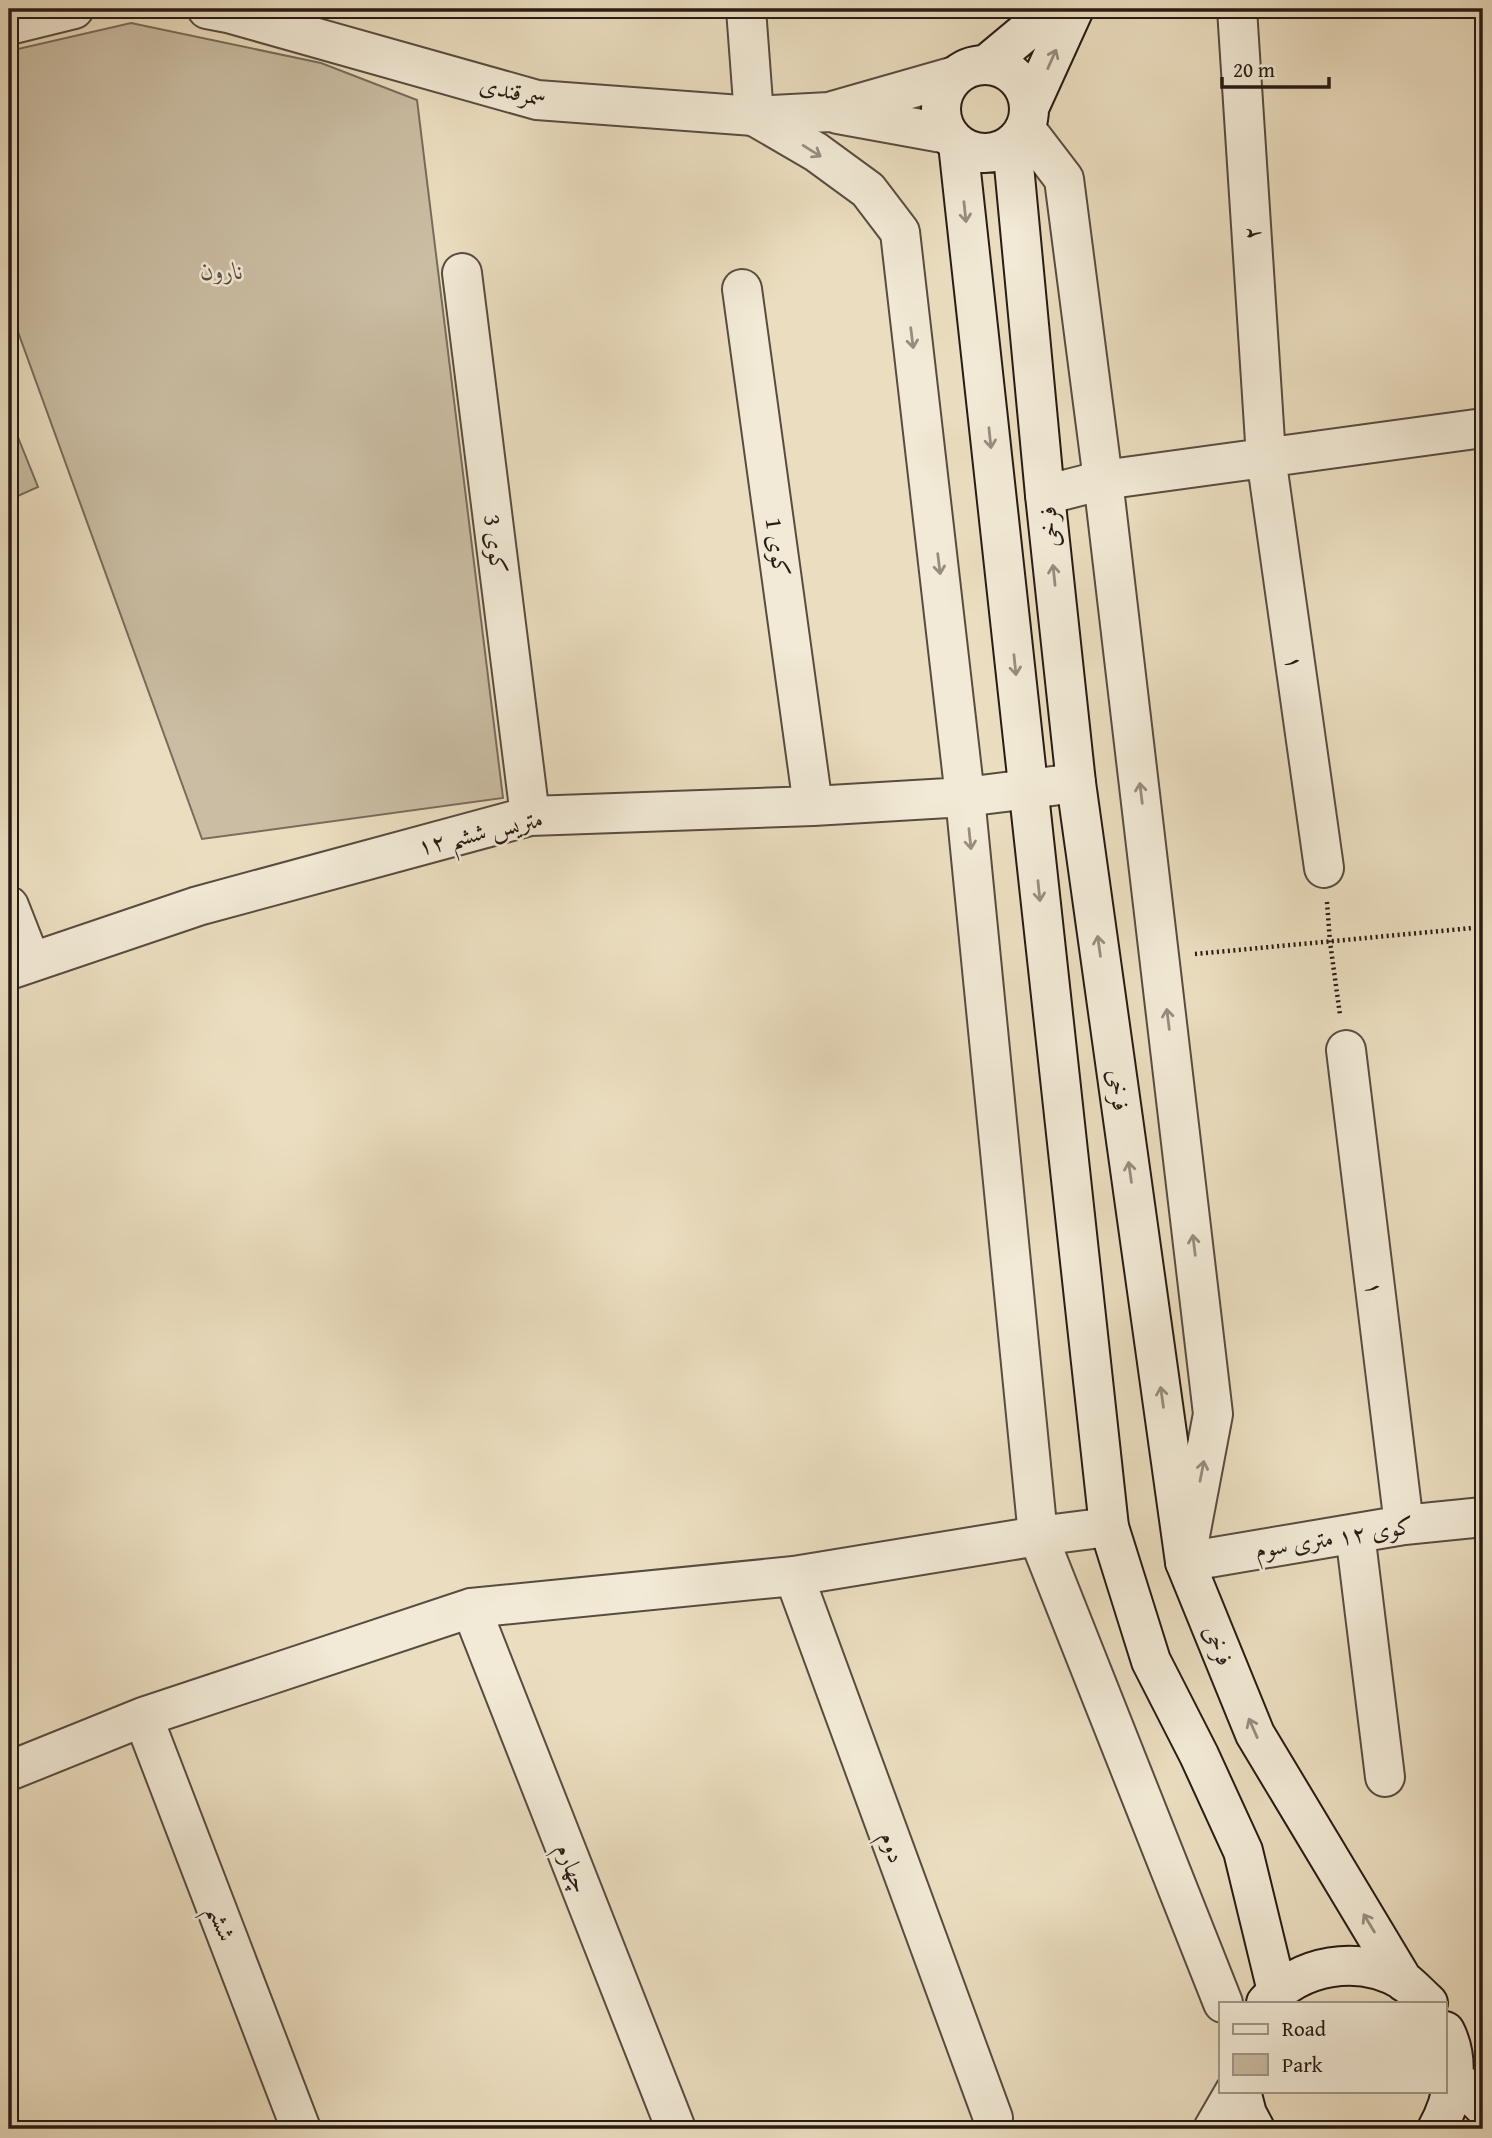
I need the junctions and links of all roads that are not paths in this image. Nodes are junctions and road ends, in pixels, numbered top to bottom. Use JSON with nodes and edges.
{"nodes":[{"id":1,"x":75,"y":9,"type":"edge"},
{"id":2,"x":746,"y":9,"type":"edge"},
{"id":3,"x":1053,"y":9,"type":"edge"},
{"id":4,"x":1074,"y":9,"type":"edge"},
{"id":5,"x":1237,"y":9,"type":"edge"},
{"id":6,"x":221,"y":10,"type":"edge"},
{"id":7,"x":9,"y":25,"type":"edge"},
{"id":8,"x":971,"y":70,"type":"junction"},
{"id":9,"x":829,"y":112,"type":"junction"},
{"id":10,"x":754,"y":116,"type":"junction"},
{"id":11,"x":1022,"y":127,"type":"junction"},
{"id":12,"x":953,"y":139,"type":"junction"},
{"id":13,"x":462,"y":273,"type":"dead end"},
{"id":14,"x":742,"y":289,"type":"dead end"},
{"id":15,"x":1483,"y":428,"type":"edge"},
{"id":16,"x":1266,"y":457,"type":"junction"},
{"id":17,"x":1103,"y":480,"type":"junction"},
{"id":18,"x":1045,"y":495,"type":"junction"},
{"id":19,"x":1076,"y":783,"type":"junction"},
{"id":20,"x":1028,"y":789,"type":"junction"},
{"id":21,"x":965,"y":797,"type":"junction"},
{"id":22,"x":813,"y":806,"type":"junction"},
{"id":23,"x":530,"y":816,"type":"junction"},
{"id":24,"x":1324,"y":868,"type":"dead end"},
{"id":25,"x":9,"y":906,"type":"edge"},
{"id":26,"x":20,"y":966,"type":"edge"},
{"id":27,"x":1346,"y":1050,"type":"road end"},
{"id":28,"x":1483,"y":1517,"type":"edge"},
{"id":29,"x":1404,"y":1525,"type":"junction"},
{"id":30,"x":1109,"y":1527,"type":"junction"},
{"id":31,"x":1355,"y":1533,"type":"junction"},
{"id":32,"x":1038,"y":1536,"type":"junction"},
{"id":33,"x":1185,"y":1562,"type":"junction"},
{"id":34,"x":794,"y":1576,"type":"junction"},
{"id":35,"x":471,"y":1608,"type":"junction"},
{"id":36,"x":143,"y":1717,"type":"junction"},
{"id":37,"x":9,"y":1771,"type":"edge"},
{"id":38,"x":1385,"y":1777,"type":"dead end"},
{"id":39,"x":1416,"y":1992,"type":"edge"},
{"id":40,"x":1271,"y":1997,"type":"edge"},
{"id":41,"x":1223,"y":2002,"type":"edge"},
{"id":42,"x":1446,"y":2033,"type":"edge"},
{"id":43,"x":1454,"y":2077,"type":"junction"},
{"id":44,"x":1233,"y":2092,"type":"edge"},
{"id":45,"x":1241,"y":2092,"type":"edge"},
{"id":46,"x":1483,"y":2106,"type":"edge"},
{"id":47,"x":993,"y":2118,"type":"dead end"},
{"id":48,"x":301,"y":2129,"type":"edge"},
{"id":49,"x":676,"y":2129,"type":"edge"},
{"id":50,"x":1213,"y":2129,"type":"edge"},
{"id":51,"x":1255,"y":2129,"type":"edge"},
{"id":52,"x":1437,"y":2129,"type":"edge"}],
"edges":[{"from":1,"to":7,"type":"street"},
{"from":2,"to":10,"type":"street"},
{"from":3,"to":8,"type":"street"},
{"from":11,"to":4,"type":"street","one_way":true},
{"from":5,"to":16,"type":"street","name":"۲"},
{"from":6,"to":10,"type":"street","name":"سمرقندی"},
{"from":8,"to":9,"type":"street"},
{"from":8,"to":11,"type":"street"},
{"from":8,"to":12,"type":"street"},
{"from":9,"to":10,"type":"street","name":"سمرقندی"},
{"from":9,"to":12,"type":"street"},
{"from":10,"to":21,"type":"street","one_way":true},
{"from":11,"to":12,"type":"street"},
{"from":11,"to":17,"type":"street"},
{"from":11,"to":18,"type":"street","name":"فرخی"},
{"from":12,"to":20,"type":"street","name":"فرخی","one_way":true},
{"from":13,"to":23,"type":"street","name":"کوی 3"},
{"from":14,"to":22,"type":"street","name":"کوی 1"},
{"from":15,"to":16,"type":"street"},
{"from":16,"to":17,"type":"street"},
{"from":16,"to":24,"type":"street","name":"۱"},
{"from":17,"to":18,"type":"street"},
{"from":33,"to":17,"type":"street","one_way":true},
{"from":19,"to":18,"type":"street","name":"فرخی","one_way":true},
{"from":19,"to":20,"type":"street","name":"۱۲ متریس ششم"},
{"from":33,"to":19,"type":"street","name":"فرخی","one_way":true},
{"from":20,"to":21,"type":"street","name":"۱۲ متریس ششم"},
{"from":20,"to":30,"type":"street","name":"فرخی","one_way":true},
{"from":21,"to":22,"type":"street","name":"۱۲ متریس ششم"},
{"from":21,"to":32,"type":"street","one_way":true},
{"from":22,"to":23,"type":"street","name":"۱۲ متریس ششم"},
{"from":23,"to":26,"type":"street","name":"۱۲ متریس ششم"},
{"from":25,"to":26,"type":"street"},
{"from":27,"to":29,"type":"street","name":"۱"},
{"from":28,"to":29,"type":"street","name":"کوی ۱۲ متری سوم"},
{"from":29,"to":31,"type":"street","name":"کوی ۱۲ متری سوم"},
{"from":30,"to":32,"type":"street"},
{"from":30,"to":40,"type":"street","name":"فرخی"},
{"from":31,"to":33,"type":"street","name":"کوی ۱۲ متری سوم"},
{"from":31,"to":38,"type":"street"},
{"from":32,"to":34,"type":"street"},
{"from":32,"to":41,"type":"street"},
{"from":39,"to":33,"type":"street","name":"فرخی","one_way":true},
{"from":34,"to":35,"type":"street"},
{"from":34,"to":47,"type":"street","name":"دوم"},
{"from":35,"to":36,"type":"street"},
{"from":35,"to":49,"type":"street","name":"چهارم"},
{"from":36,"to":37,"type":"street"},
{"from":36,"to":48,"type":"street","name":"ششم"},
{"from":39,"to":40,"type":"street"},
{"from":42,"to":43,"type":"street"},
{"from":43,"to":46,"type":"street"},
{"from":43,"to":52,"type":"street"},
{"from":44,"to":50,"type":"street"},
{"from":45,"to":51,"type":"street"}]}
